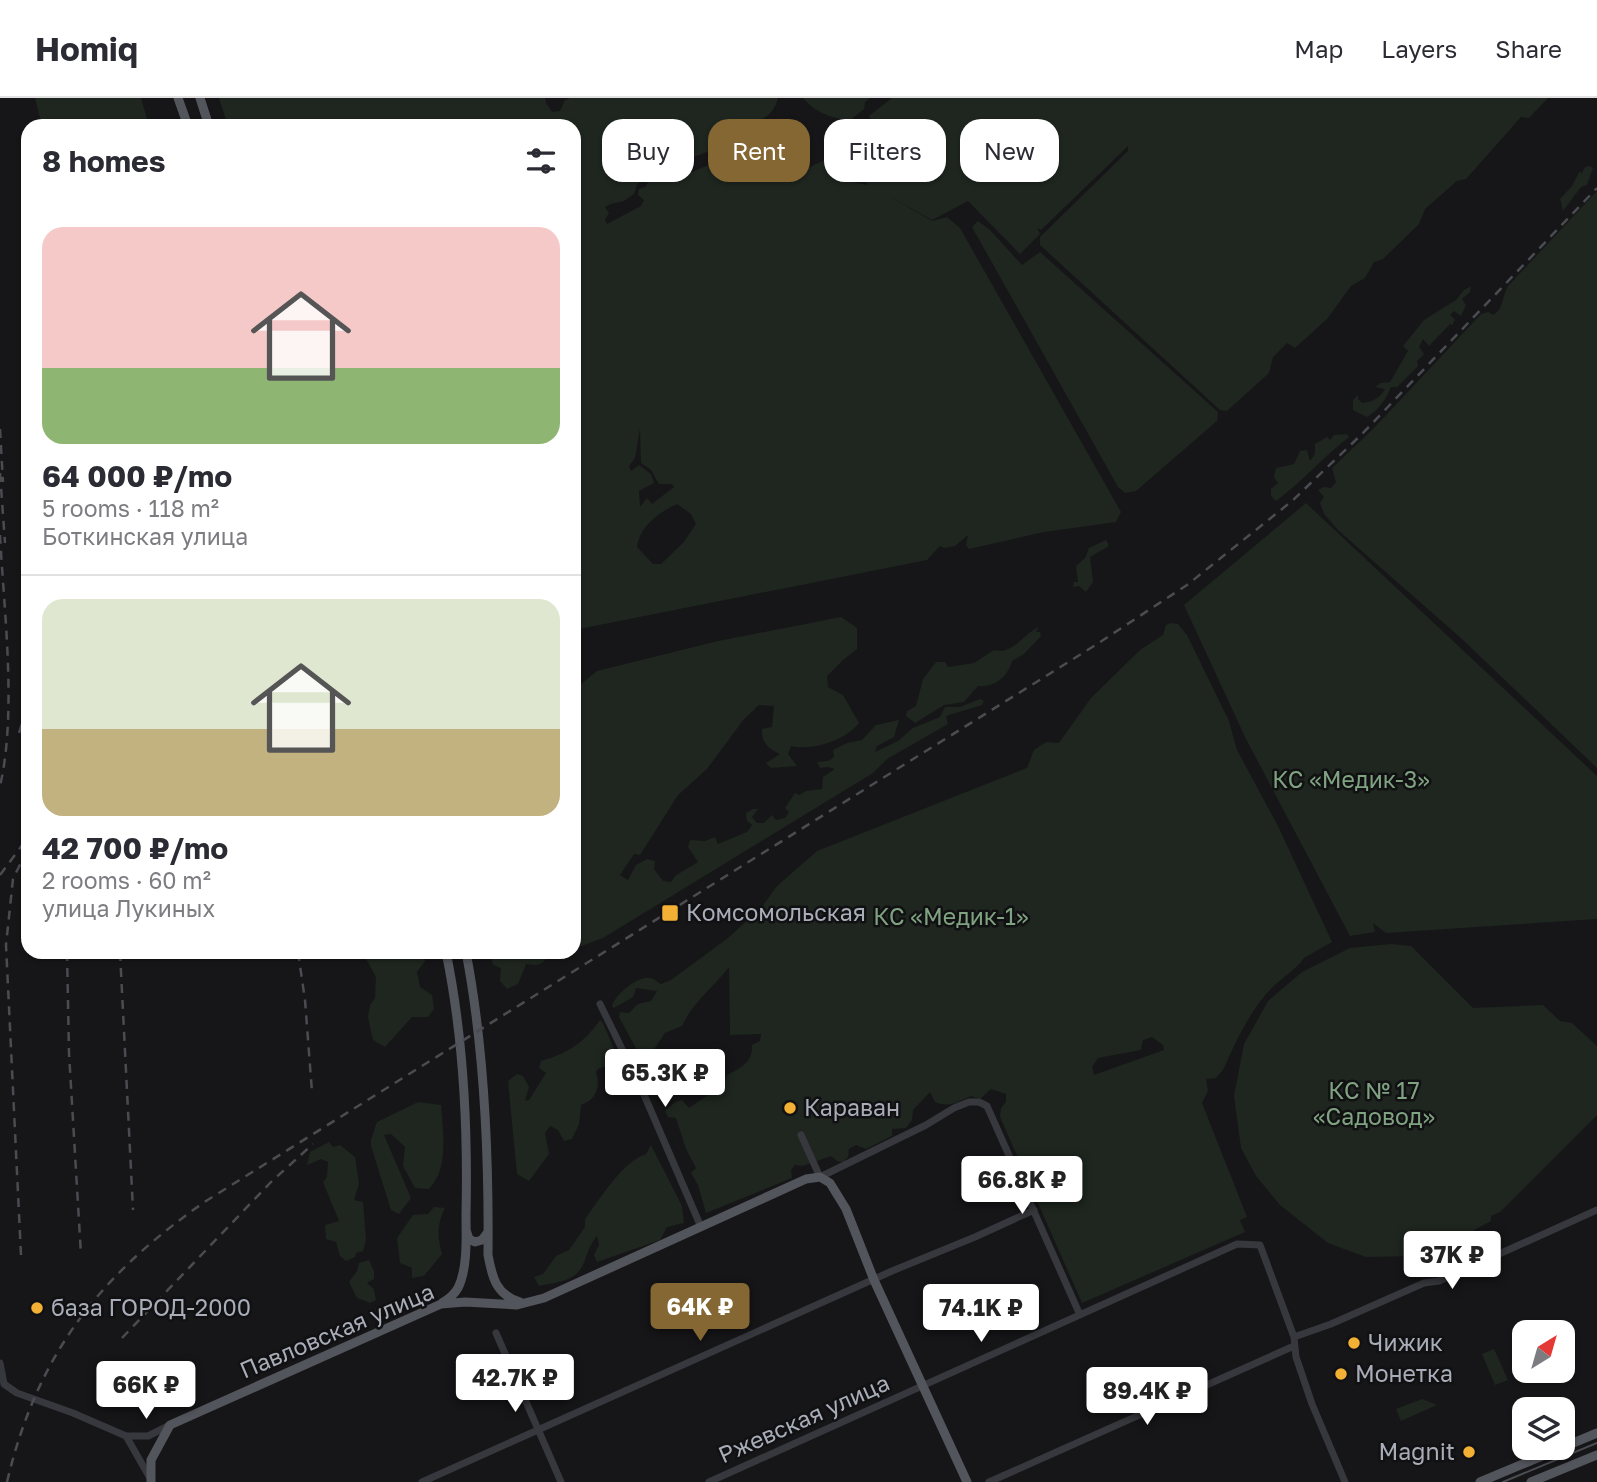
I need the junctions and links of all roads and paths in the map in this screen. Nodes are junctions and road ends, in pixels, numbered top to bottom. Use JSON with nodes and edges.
{"nodes":[{"id":1,"x":178,"y":98,"type":"edge"},
{"id":2,"x":200,"y":98,"type":"edge"},
{"id":3,"x":186,"y":119,"type":"edge"},
{"id":4,"x":207,"y":119,"type":"edge"},
{"id":5,"x":447,"y":959,"type":"edge"},
{"id":6,"x":467,"y":959,"type":"edge"},
{"id":7,"x":600,"y":1004,"type":"dead end"},
{"id":8,"x":802,"y":1135,"type":"dead end"},
{"id":9,"x":820,"y":1177,"type":"junction"},
{"id":10,"x":1034,"y":1210,"type":"junction"},
{"id":11,"x":1597,"y":1210,"type":"edge"},
{"id":12,"x":701,"y":1227,"type":"junction"},
{"id":13,"x":466,"y":1230,"type":"junction"},
{"id":14,"x":488,"y":1232,"type":"junction"},
{"id":15,"x":874,"y":1280,"type":"junction"},
{"id":16,"x":441,"y":1304,"type":"junction"},
{"id":17,"x":525,"y":1304,"type":"junction"},
{"id":18,"x":1080,"y":1315,"type":"junction"},
{"id":19,"x":496,"y":1334,"type":"dead end"},
{"id":20,"x":1294,"y":1342,"type":"junction"},
{"id":21,"x":0,"y":1363,"type":"edge"},
{"id":22,"x":922,"y":1387,"type":"junction"},
{"id":23,"x":170,"y":1425,"type":"junction"},
{"id":24,"x":538,"y":1431,"type":"junction"},
{"id":25,"x":1597,"y":1433,"type":"edge"},
{"id":26,"x":126,"y":1436,"type":"junction"},
{"id":27,"x":1597,"y":1455,"type":"edge"},
{"id":28,"x":151,"y":1480,"type":"edge"},
{"id":29,"x":1342,"y":1481,"type":"edge"},
{"id":30,"x":422,"y":1482,"type":"edge"},
{"id":31,"x":561,"y":1482,"type":"edge"},
{"id":32,"x":709,"y":1482,"type":"edge"},
{"id":33,"x":967,"y":1482,"type":"edge"},
{"id":34,"x":989,"y":1482,"type":"edge"},
{"id":35,"x":1480,"y":1482,"type":"edge"},
{"id":36,"x":1531,"y":1482,"type":"edge"}],
"edges":[{"from":1,"to":3,"type":"main road"},
{"from":2,"to":4,"type":"main road"},
{"from":5,"to":13,"type":"main road"},
{"from":6,"to":14,"type":"main road"},
{"from":7,"to":12,"type":"street"},
{"from":8,"to":9,"type":"street"},
{"from":9,"to":10,"type":"street","name":"Павловская улица"},
{"from":9,"to":12,"type":"main road","name":"Павловская улица"},
{"from":9,"to":15,"type":"main road"},
{"from":10,"to":15,"type":"street"},
{"from":10,"to":18,"type":"street"},
{"from":11,"to":20,"type":"street"},
{"from":12,"to":17,"type":"main road","name":"Павловская улица"},
{"from":13,"to":14,"type":"main road"},
{"from":13,"to":16,"type":"main road"},
{"from":14,"to":17,"type":"main road"},
{"from":15,"to":22,"type":"main road"},
{"from":15,"to":24,"type":"street"},
{"from":16,"to":17,"type":"main road","name":"Павловская улица"},
{"from":16,"to":23,"type":"main road","name":"Павловская улица"},
{"from":18,"to":20,"type":"street","name":"Ржевская улица"},
{"from":18,"to":22,"type":"street","name":"Ржевская улица"},
{"from":19,"to":24,"type":"street"},
{"from":20,"to":29,"type":"street"},
{"from":20,"to":34,"type":"street"},
{"from":21,"to":26,"type":"street"},
{"from":22,"to":32,"type":"street","name":"Ржевская улица"},
{"from":22,"to":33,"type":"main road"},
{"from":23,"to":26,"type":"street"},
{"from":23,"to":28,"type":"main road"},
{"from":24,"to":30,"type":"street"},
{"from":24,"to":31,"type":"street"},
{"from":25,"to":35,"type":"main road"},
{"from":26,"to":28,"type":"street"},
{"from":27,"to":36,"type":"main road"}]}
